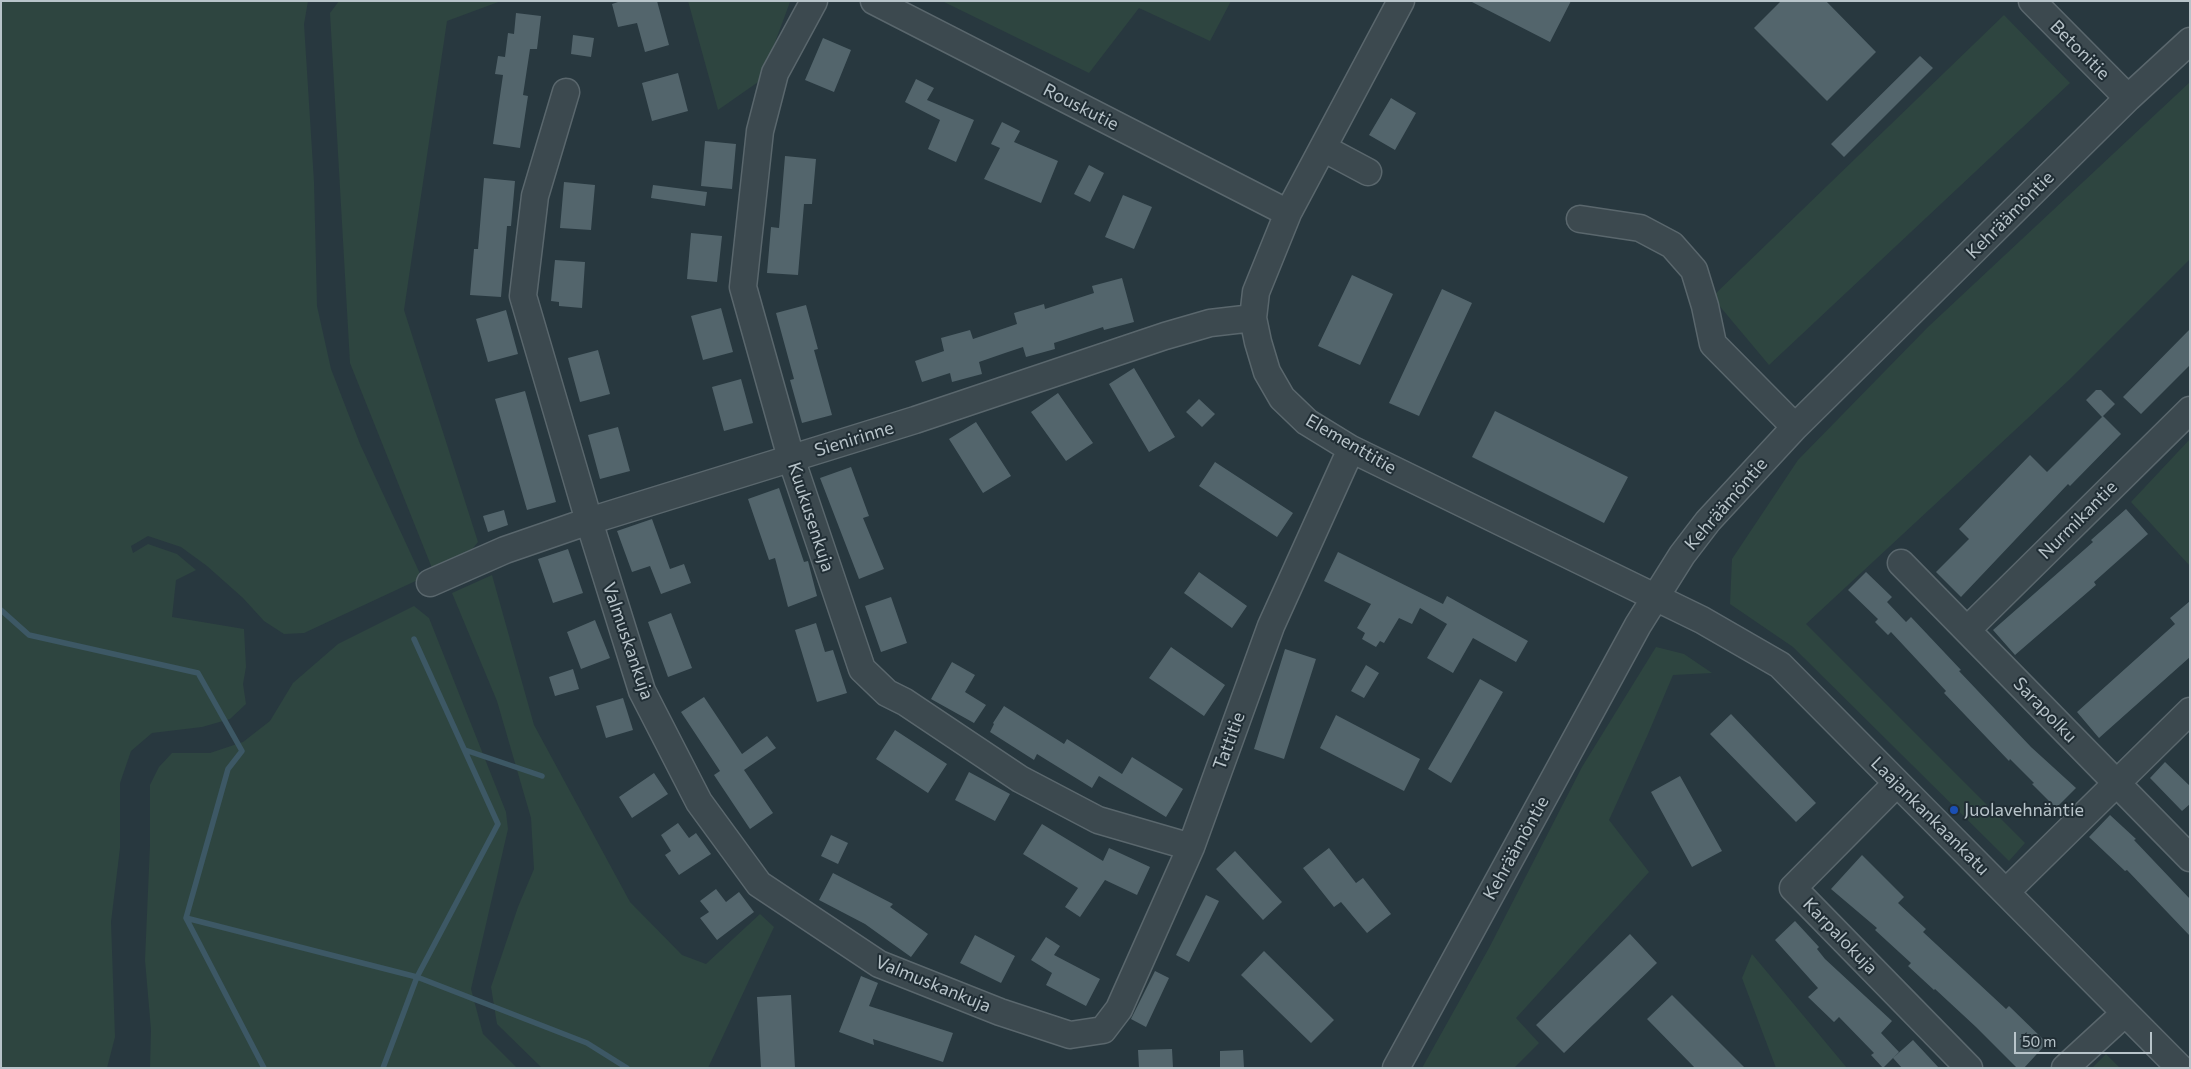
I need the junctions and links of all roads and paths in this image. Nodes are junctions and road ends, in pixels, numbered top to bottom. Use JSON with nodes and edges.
{"nodes":[{"id":1,"x":814,"y":1,"type":"edge"},
{"id":2,"x":874,"y":1,"type":"edge"},
{"id":3,"x":1401,"y":1,"type":"edge"},
{"id":4,"x":2032,"y":1,"type":"edge"},
{"id":5,"x":2055,"y":11,"type":"edge"},
{"id":6,"x":2190,"y":42,"type":"edge"},
{"id":7,"x":566,"y":92,"type":"dead end"},
{"id":8,"x":2128,"y":98,"type":"junction"},
{"id":9,"x":1323,"y":148,"type":"junction"},
{"id":10,"x":1368,"y":172,"type":"dead end"},
{"id":11,"x":1288,"y":213,"type":"junction"},
{"id":12,"x":1580,"y":219,"type":"dead end"},
{"id":13,"x":1253,"y":318,"type":"junction"},
{"id":14,"x":2190,"y":410,"type":"edge"},
{"id":15,"x":1795,"y":427,"type":"junction"},
{"id":16,"x":1351,"y":449,"type":"junction"},
{"id":17,"x":791,"y":458,"type":"junction"},
{"id":18,"x":589,"y":521,"type":"junction"},
{"id":19,"x":1901,"y":563,"type":"dead end"},
{"id":20,"x":430,"y":583,"type":"dead end"},
{"id":21,"x":1655,"y":597,"type":"junction"},
{"id":22,"x":1967,"y":630,"type":"junction"},
{"id":23,"x":2190,"y":711,"type":"edge"},
{"id":24,"x":1897,"y":783,"type":"junction"},
{"id":25,"x":2116,"y":783,"type":"junction"},
{"id":26,"x":1191,"y":847,"type":"junction"},
{"id":27,"x":2190,"y":858,"type":"edge"},
{"id":28,"x":2006,"y":892,"type":"junction"},
{"id":29,"x":2125,"y":1013,"type":"junction"},
{"id":30,"x":1103,"y":1030,"type":"joint"},
{"id":31,"x":1396,"y":1068,"type":"edge"},
{"id":32,"x":1969,"y":1068,"type":"edge"},
{"id":33,"x":2066,"y":1068,"type":"edge"},
{"id":34,"x":2180,"y":1068,"type":"edge"}],
"edges":[{"from":1,"to":17,"type":"street","name":"Kuukusenkuja"},
{"from":2,"to":11,"type":"street","name":"Rouskutie"},
{"from":3,"to":9,"type":"street","name":"Elementtitie"},
{"from":4,"to":5,"type":"street","name":"Betonitie"},
{"from":5,"to":8,"type":"street","name":"Betonitie"},
{"from":6,"to":8,"type":"street","name":"Kehräämöntie"},
{"from":7,"to":18,"type":"street","name":"Valmuskankuja"},
{"from":8,"to":15,"type":"street","name":"Kehräämöntie"},
{"from":9,"to":10,"type":"street"},
{"from":9,"to":11,"type":"street","name":"Elementtitie"},
{"from":11,"to":13,"type":"street","name":"Elementtitie"},
{"from":12,"to":15,"type":"street"},
{"from":13,"to":16,"type":"street","name":"Elementtitie"},
{"from":13,"to":17,"type":"street","name":"Sienirinne"},
{"from":14,"to":22,"type":"street","name":"Nurmikantie"},
{"from":15,"to":21,"type":"street","name":"Kehräämöntie"},
{"from":16,"to":21,"type":"street","name":"Elementtitie"},
{"from":16,"to":26,"type":"street","name":"Tattitie"},
{"from":17,"to":18,"type":"street","name":"Sienirinne"},
{"from":17,"to":26,"type":"street","name":"Kuukusenkuja"},
{"from":18,"to":20,"type":"street","name":"Sienirinne"},
{"from":18,"to":30,"type":"street","name":"Valmuskankuja"},
{"from":19,"to":22,"type":"street","name":"Sarapolku"},
{"from":21,"to":24,"type":"street","name":"Laajankankaankatu"},
{"from":21,"to":31,"type":"street","name":"Kehräämöntie"},
{"from":22,"to":25,"type":"street","name":"Sarapolku"},
{"from":23,"to":25,"type":"street"},
{"from":24,"to":28,"type":"street","name":"Laajankankaankatu"},
{"from":24,"to":32,"type":"street","name":"Karpalokuja"},
{"from":25,"to":27,"type":"street","name":"Sarapolku"},
{"from":25,"to":28,"type":"street"},
{"from":26,"to":30,"type":"street","name":"Tattitie"},
{"from":28,"to":29,"type":"street","name":"Laajankankaankatu"},
{"from":29,"to":33,"type":"street"},
{"from":29,"to":34,"type":"street","name":"Laajankankaankatu"}]}
